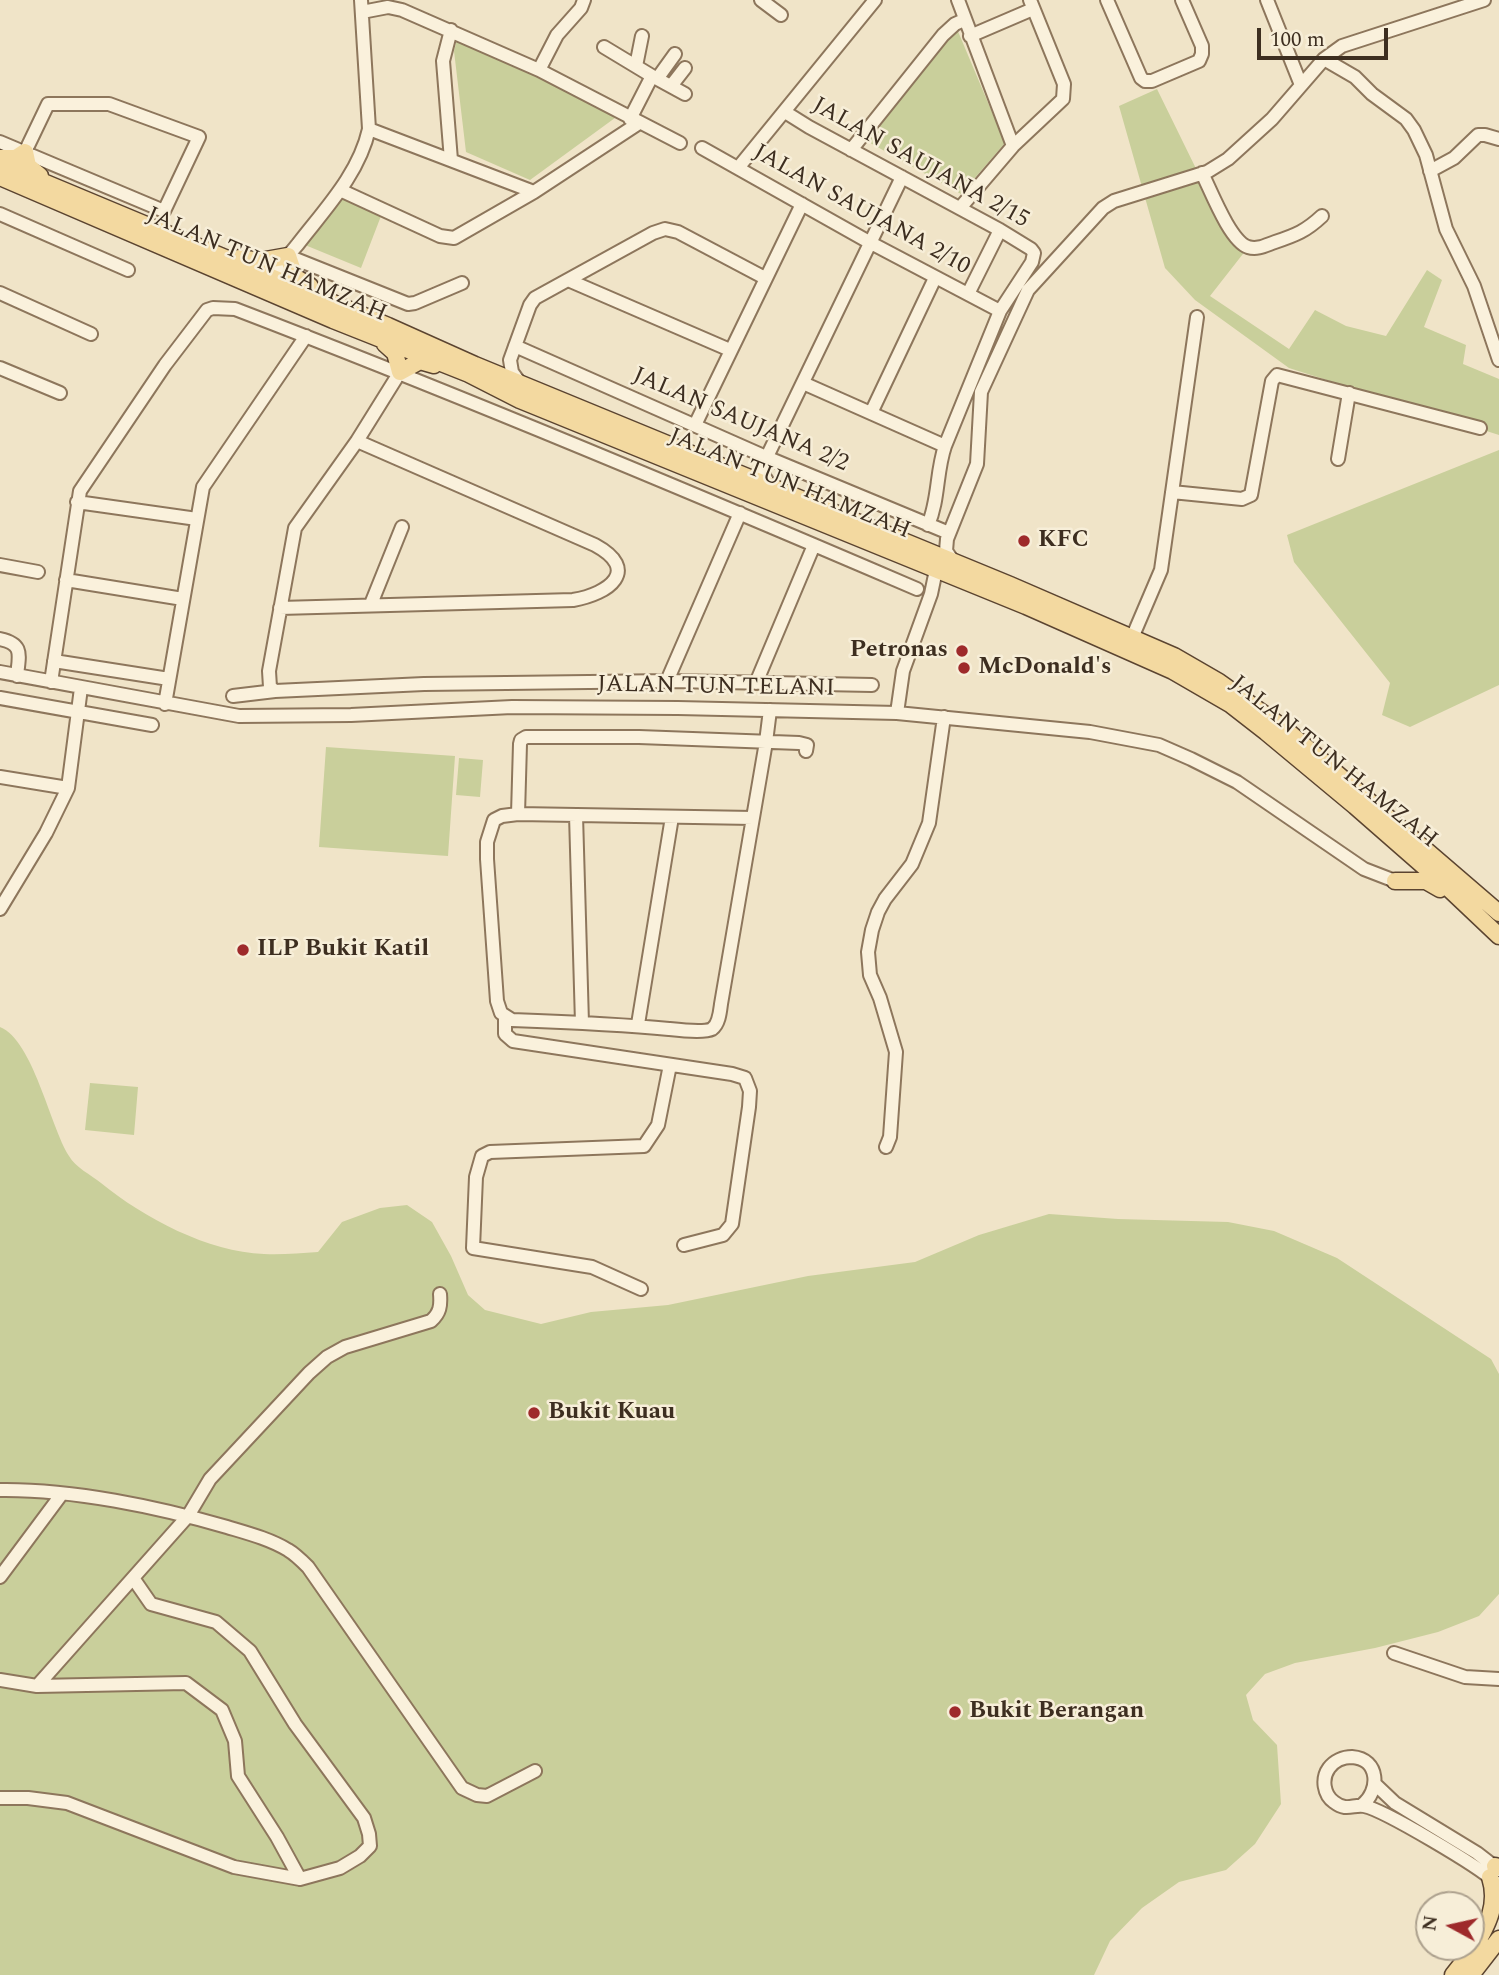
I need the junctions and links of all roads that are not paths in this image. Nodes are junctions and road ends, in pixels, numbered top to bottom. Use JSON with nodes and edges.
{"nodes":[{"id":1,"x":584,"y":0,"type":"edge"},
{"id":2,"x":761,"y":0,"type":"edge"},
{"id":3,"x":875,"y":0,"type":"edge"},
{"id":4,"x":958,"y":0,"type":"edge"},
{"id":5,"x":1107,"y":0,"type":"edge"},
{"id":6,"x":1182,"y":0,"type":"edge"},
{"id":7,"x":1267,"y":0,"type":"edge"},
{"id":8,"x":1484,"y":0,"type":"edge"},
{"id":9,"x":1031,"y":5,"type":"edge"},
{"id":10,"x":362,"y":6,"type":"edge"},
{"id":11,"x":781,"y":15,"type":"dead end"},
{"id":12,"x":964,"y":20,"type":"junction"},
{"id":13,"x":451,"y":30,"type":"junction"},
{"id":14,"x":642,"y":36,"type":"dead end"},
{"id":15,"x":970,"y":36,"type":"junction"},
{"id":16,"x":604,"y":47,"type":"dead end"},
{"id":17,"x":675,"y":54,"type":"dead end"},
{"id":18,"x":1324,"y":59,"type":"junction"},
{"id":19,"x":636,"y":66,"type":"junction"},
{"id":20,"x":685,"y":68,"type":"dead end"},
{"id":21,"x":540,"y":70,"type":"junction"},
{"id":22,"x":654,"y":78,"type":"junction"},
{"id":23,"x":1301,"y":85,"type":"junction"},
{"id":24,"x":671,"y":86,"type":"junction"},
{"id":25,"x":685,"y":94,"type":"dead end"},
{"id":26,"x":785,"y":112,"type":"junction"},
{"id":27,"x":635,"y":121,"type":"junction"},
{"id":28,"x":369,"y":129,"type":"junction"},
{"id":29,"x":1499,"y":139,"type":"edge"},
{"id":30,"x":0,"y":142,"type":"edge"},
{"id":31,"x":680,"y":143,"type":"dead end"},
{"id":32,"x":1013,"y":146,"type":"junction"},
{"id":33,"x":702,"y":148,"type":"dead end"},
{"id":34,"x":851,"y":150,"type":"junction"},
{"id":35,"x":25,"y":152,"type":"junction"},
{"id":36,"x":0,"y":158,"type":"edge"},
{"id":37,"x":451,"y":160,"type":"junction"},
{"id":38,"x":0,"y":164,"type":"edge"},
{"id":39,"x":738,"y":168,"type":"junction"},
{"id":40,"x":1430,"y":171,"type":"junction"},
{"id":41,"x":1202,"y":173,"type":"junction"},
{"id":42,"x":0,"y":177,"type":"edge"},
{"id":43,"x":902,"y":177,"type":"junction"},
{"id":44,"x":340,"y":190,"type":"junction"},
{"id":45,"x":534,"y":192,"type":"junction"},
{"id":46,"x":73,"y":194,"type":"junction"},
{"id":47,"x":802,"y":204,"type":"junction"},
{"id":48,"x":960,"y":208,"type":"junction"},
{"id":49,"x":0,"y":214,"type":"edge"},
{"id":50,"x":1322,"y":216,"type":"dead end"},
{"id":51,"x":1000,"y":230,"type":"junction"},
{"id":52,"x":174,"y":236,"type":"junction"},
{"id":53,"x":869,"y":242,"type":"junction"},
{"id":54,"x":288,"y":256,"type":"junction"},
{"id":55,"x":1033,"y":258,"type":"junction"},
{"id":56,"x":1051,"y":265,"type":"junction"},
{"id":57,"x":128,"y":270,"type":"dead end"},
{"id":58,"x":765,"y":278,"type":"junction"},
{"id":59,"x":935,"y":278,"type":"junction"},
{"id":60,"x":568,"y":280,"type":"junction"},
{"id":61,"x":462,"y":283,"type":"dead end"},
{"id":62,"x":270,"y":285,"type":"junction"},
{"id":63,"x":0,"y":293,"type":"edge"},
{"id":64,"x":968,"y":294,"type":"junction"},
{"id":65,"x":1000,"y":311,"type":"junction"},
{"id":66,"x":1197,"y":317,"type":"dead end"},
{"id":67,"x":333,"y":320,"type":"junction"},
{"id":68,"x":374,"y":320,"type":"junction"},
{"id":69,"x":91,"y":334,"type":"dead end"},
{"id":70,"x":306,"y":336,"type":"junction"},
{"id":71,"x":515,"y":346,"type":"junction"},
{"id":72,"x":730,"y":350,"type":"junction"},
{"id":73,"x":510,"y":359,"type":"junction"},
{"id":74,"x":1499,"y":360,"type":"edge"},
{"id":75,"x":0,"y":368,"type":"edge"},
{"id":76,"x":485,"y":369,"type":"junction"},
{"id":77,"x":400,"y":372,"type":"junction"},
{"id":78,"x":520,"y":383,"type":"junction"},
{"id":79,"x":803,"y":383,"type":"junction"},
{"id":80,"x":60,"y":393,"type":"dead end"},
{"id":81,"x":1349,"y":393,"type":"junction"},
{"id":82,"x":520,"y":400,"type":"junction"},
{"id":83,"x":871,"y":414,"type":"junction"},
{"id":84,"x":695,"y":425,"type":"junction"},
{"id":85,"x":1480,"y":428,"type":"dead end"},
{"id":86,"x":357,"y":442,"type":"junction"},
{"id":87,"x":944,"y":446,"type":"junction"},
{"id":88,"x":1338,"y":459,"type":"dead end"},
{"id":89,"x":764,"y":461,"type":"junction"},
{"id":90,"x":739,"y":474,"type":"junction"},
{"id":91,"x":771,"y":487,"type":"junction"},
{"id":92,"x":1172,"y":492,"type":"junction"},
{"id":93,"x":77,"y":502,"type":"junction"},
{"id":94,"x":740,"y":513,"type":"junction"},
{"id":95,"x":197,"y":519,"type":"junction"},
{"id":96,"x":928,"y":525,"type":"junction"},
{"id":97,"x":402,"y":527,"type":"dead end"},
{"id":98,"x":948,"y":536,"type":"junction"},
{"id":99,"x":814,"y":545,"type":"junction"},
{"id":100,"x":923,"y":550,"type":"junction"},
{"id":101,"x":953,"y":561,"type":"junction"},
{"id":102,"x":0,"y":565,"type":"edge"},
{"id":103,"x":936,"y":570,"type":"junction"},
{"id":104,"x":38,"y":572,"type":"dead end"},
{"id":105,"x":66,"y":580,"type":"junction"},
{"id":106,"x":917,"y":589,"type":"dead end"},
{"id":107,"x":183,"y":599,"type":"junction"},
{"id":108,"x":371,"y":604,"type":"junction"},
{"id":109,"x":280,"y":608,"type":"junction"},
{"id":110,"x":1132,"y":638,"type":"junction"},
{"id":111,"x":0,"y":639,"type":"edge"},
{"id":112,"x":54,"y":661,"type":"junction"},
{"id":113,"x":0,"y":672,"type":"edge"},
{"id":114,"x":16,"y":676,"type":"junction"},
{"id":115,"x":169,"y":680,"type":"junction"},
{"id":116,"x":667,"y":681,"type":"junction"},
{"id":117,"x":51,"y":682,"type":"junction"},
{"id":118,"x":756,"y":683,"type":"junction"},
{"id":119,"x":872,"y":685,"type":"dead end"},
{"id":120,"x":82,"y":688,"type":"junction"},
{"id":121,"x":275,"y":691,"type":"junction"},
{"id":122,"x":233,"y":696,"type":"dead end"},
{"id":123,"x":0,"y":698,"type":"edge"},
{"id":124,"x":165,"y":704,"type":"junction"},
{"id":125,"x":770,"y":710,"type":"junction"},
{"id":126,"x":78,"y":712,"type":"junction"},
{"id":127,"x":897,"y":713,"type":"junction"},
{"id":128,"x":944,"y":717,"type":"junction"},
{"id":129,"x":152,"y":725,"type":"dead end"},
{"id":130,"x":766,"y":742,"type":"junction"},
{"id":131,"x":806,"y":751,"type":"dead end"},
{"id":132,"x":0,"y":777,"type":"edge"},
{"id":133,"x":68,"y":788,"type":"junction"},
{"id":134,"x":1355,"y":806,"type":"junction"},
{"id":135,"x":518,"y":814,"type":"junction"},
{"id":136,"x":576,"y":815,"type":"junction"},
{"id":137,"x":672,"y":817,"type":"junction"},
{"id":138,"x":753,"y":818,"type":"junction"},
{"id":139,"x":1395,"y":881,"type":"junction"},
{"id":140,"x":0,"y":909,"type":"edge"},
{"id":141,"x":1499,"y":913,"type":"edge"},
{"id":142,"x":1496,"y":933,"type":"edge"},
{"id":143,"x":505,"y":1018,"type":"junction"},
{"id":144,"x":582,"y":1023,"type":"junction"},
{"id":145,"x":638,"y":1024,"type":"junction"},
{"id":146,"x":670,"y":1065,"type":"junction"},
{"id":147,"x":886,"y":1147,"type":"dead end"},
{"id":148,"x":684,"y":1245,"type":"dead end"},
{"id":149,"x":641,"y":1289,"type":"dead end"},
{"id":150,"x":440,"y":1294,"type":"dead end"},
{"id":151,"x":0,"y":1490,"type":"edge"},
{"id":152,"x":61,"y":1495,"type":"junction"},
{"id":153,"x":188,"y":1516,"type":"junction"},
{"id":154,"x":0,"y":1577,"type":"edge"},
{"id":155,"x":132,"y":1578,"type":"junction"},
{"id":156,"x":1395,"y":1653,"type":"dead end"},
{"id":157,"x":1499,"y":1679,"type":"edge"},
{"id":158,"x":0,"y":1680,"type":"edge"},
{"id":159,"x":37,"y":1686,"type":"junction"},
{"id":160,"x":535,"y":1771,"type":"dead end"},
{"id":161,"x":1375,"y":1784,"type":"junction"},
{"id":162,"x":0,"y":1798,"type":"edge"},
{"id":163,"x":1362,"y":1805,"type":"junction"},
{"id":164,"x":1496,"y":1873,"type":"edge"},
{"id":165,"x":300,"y":1878,"type":"junction"},
{"id":166,"x":1499,"y":1917,"type":"edge"},
{"id":167,"x":1485,"y":1929,"type":"edge"},
{"id":168,"x":1485,"y":1935,"type":"edge"},
{"id":169,"x":1499,"y":1939,"type":"edge"},
{"id":170,"x":1464,"y":1961,"type":"edge"},
{"id":171,"x":1453,"y":1975,"type":"edge"},
{"id":172,"x":1471,"y":1975,"type":"edge"}],
"edges":[{"from":1,"to":21,"type":"street"},
{"from":2,"to":11,"type":"street"},
{"from":3,"to":26,"type":"street"},
{"from":4,"to":12,"type":"street"},
{"from":5,"to":6,"type":"street"},
{"from":7,"to":23,"type":"street"},
{"from":8,"to":18,"type":"street"},
{"from":9,"to":15,"type":"street"},
{"from":9,"to":32,"type":"street"},
{"from":10,"to":13,"type":"street"},
{"from":10,"to":28,"type":"street"},
{"from":12,"to":15,"type":"street"},
{"from":12,"to":34,"type":"street"},
{"from":13,"to":21,"type":"street"},
{"from":13,"to":37,"type":"street"},
{"from":14,"to":19,"type":"street"},
{"from":15,"to":32,"type":"street"},
{"from":16,"to":19,"type":"street"},
{"from":17,"to":22,"type":"street"},
{"from":18,"to":23,"type":"street"},
{"from":18,"to":40,"type":"street"},
{"from":19,"to":22,"type":"street"},
{"from":20,"to":24,"type":"street"},
{"from":21,"to":27,"type":"street"},
{"from":22,"to":24,"type":"street"},
{"from":22,"to":27,"type":"street"},
{"from":23,"to":41,"type":"street"},
{"from":24,"to":25,"type":"street"},
{"from":26,"to":34,"type":"street","name":"JALAN SAUJANA 2/15"},
{"from":26,"to":39,"type":"street"},
{"from":27,"to":31,"type":"street"},
{"from":27,"to":45,"type":"street"},
{"from":28,"to":37,"type":"street"},
{"from":28,"to":44,"type":"street"},
{"from":29,"to":40,"type":"street"},
{"from":30,"to":35,"type":"street"},
{"from":32,"to":48,"type":"street"},
{"from":33,"to":39,"type":"street","name":"JALAN SAUJANA 2/10"},
{"from":34,"to":43,"type":"street","name":"JALAN SAUJANA 2/15"},
{"from":35,"to":35,"type":"street"},
{"from":35,"to":36,"type":"main road"},
{"from":35,"to":46,"type":"main road"},
{"from":37,"to":45,"type":"street"},
{"from":38,"to":46,"type":"main road","name":"JALAN TUN HAMZAH"},
{"from":39,"to":47,"type":"street","name":"JALAN SAUJANA 2/10"},
{"from":40,"to":74,"type":"street"},
{"from":41,"to":50,"type":"street"},
{"from":41,"to":56,"type":"street"},
{"from":42,"to":62,"type":"main road","name":"JALAN TUN HAMZAH"},
{"from":43,"to":48,"type":"street","name":"JALAN SAUJANA 2/15"},
{"from":43,"to":53,"type":"street"},
{"from":44,"to":45,"type":"street"},
{"from":44,"to":54,"type":"street"},
{"from":46,"to":52,"type":"main road","name":"JALAN TUN HAMZAH"},
{"from":47,"to":53,"type":"street","name":"JALAN SAUJANA 2/10"},
{"from":47,"to":58,"type":"street"},
{"from":48,"to":51,"type":"street","name":"JALAN SAUJANA 2/15"},
{"from":49,"to":57,"type":"street"},
{"from":51,"to":55,"type":"street","name":"JALAN SAUJANA 2/15"},
{"from":51,"to":64,"type":"street"},
{"from":52,"to":54,"type":"main road"},
{"from":52,"to":62,"type":"main road","name":"JALAN TUN HAMZAH"},
{"from":53,"to":59,"type":"street","name":"JALAN SAUJANA 2/10"},
{"from":53,"to":79,"type":"street"},
{"from":54,"to":61,"type":"street"},
{"from":54,"to":62,"type":"street"},
{"from":54,"to":68,"type":"main road"},
{"from":55,"to":56,"type":"street"},
{"from":55,"to":65,"type":"street"},
{"from":56,"to":98,"type":"street"},
{"from":58,"to":60,"type":"street"},
{"from":58,"to":72,"type":"street"},
{"from":59,"to":64,"type":"street","name":"JALAN SAUJANA 2/10"},
{"from":59,"to":83,"type":"street"},
{"from":60,"to":71,"type":"street"},
{"from":60,"to":72,"type":"street"},
{"from":62,"to":67,"type":"main road","name":"JALAN TUN HAMZAH"},
{"from":62,"to":68,"type":"main road","name":"JALAN TUN HAMZAH"},
{"from":63,"to":69,"type":"street"},
{"from":64,"to":65,"type":"street","name":"JALAN SAUJANA 2/10"},
{"from":65,"to":87,"type":"street"},
{"from":66,"to":92,"type":"street"},
{"from":67,"to":77,"type":"main road"},
{"from":67,"to":82,"type":"main road","name":"JALAN TUN HAMZAH"},
{"from":68,"to":76,"type":"main road","name":"JALAN TUN HAMZAH"},
{"from":70,"to":77,"type":"street"},
{"from":70,"to":93,"type":"street"},
{"from":70,"to":95,"type":"street"},
{"from":71,"to":73,"type":"street"},
{"from":71,"to":84,"type":"street","name":"JALAN SAUJANA 2/2"},
{"from":72,"to":84,"type":"street"},
{"from":73,"to":76,"type":"street"},
{"from":73,"to":78,"type":"street"},
{"from":75,"to":80,"type":"street"},
{"from":76,"to":78,"type":"main road","name":"JALAN TUN HAMZAH"},
{"from":77,"to":82,"type":"main road"},
{"from":77,"to":86,"type":"street"},
{"from":77,"to":94,"type":"street"},
{"from":78,"to":90,"type":"main road","name":"JALAN TUN HAMZAH"},
{"from":79,"to":83,"type":"street"},
{"from":79,"to":89,"type":"street"},
{"from":81,"to":85,"type":"street"},
{"from":81,"to":88,"type":"street"},
{"from":81,"to":92,"type":"street"},
{"from":82,"to":103,"type":"main road","name":"JALAN TUN HAMZAH"},
{"from":83,"to":87,"type":"street"},
{"from":84,"to":89,"type":"street","name":"JALAN SAUJANA 2/2"},
{"from":86,"to":108,"type":"street"},
{"from":86,"to":109,"type":"street"},
{"from":87,"to":96,"type":"street"},
{"from":89,"to":90,"type":"street"},
{"from":89,"to":91,"type":"street"},
{"from":89,"to":96,"type":"street","name":"JALAN SAUJANA 2/2"},
{"from":90,"to":91,"type":"main road","name":"JALAN TUN HAMZAH"},
{"from":91,"to":100,"type":"main road","name":"JALAN TUN HAMZAH"},
{"from":92,"to":110,"type":"street"},
{"from":93,"to":95,"type":"street"},
{"from":93,"to":105,"type":"street"},
{"from":94,"to":99,"type":"street"},
{"from":94,"to":116,"type":"street"},
{"from":95,"to":107,"type":"street"},
{"from":96,"to":98,"type":"street","name":"JALAN SAUJANA 2/2"},
{"from":97,"to":108,"type":"street"},
{"from":98,"to":100,"type":"street"},
{"from":98,"to":101,"type":"street"},
{"from":99,"to":106,"type":"street"},
{"from":99,"to":118,"type":"street"},
{"from":100,"to":101,"type":"main road","name":"JALAN TUN HAMZAH"},
{"from":101,"to":110,"type":"main road","name":"JALAN TUN HAMZAH"},
{"from":102,"to":104,"type":"street"},
{"from":103,"to":127,"type":"street"},
{"from":103,"to":134,"type":"main road","name":"JALAN TUN HAMZAH"},
{"from":105,"to":107,"type":"street"},
{"from":105,"to":112,"type":"street"},
{"from":107,"to":115,"type":"street"},
{"from":108,"to":109,"type":"street"},
{"from":109,"to":121,"type":"street"},
{"from":110,"to":141,"type":"main road","name":"JALAN TUN HAMZAH"},
{"from":111,"to":114,"type":"street"},
{"from":112,"to":115,"type":"street"},
{"from":112,"to":117,"type":"street"},
{"from":113,"to":114,"type":"street","name":"JALAN TUN TELANI"},
{"from":114,"to":117,"type":"street","name":"JALAN TUN TELANI"},
{"from":115,"to":124,"type":"street"},
{"from":116,"to":118,"type":"street"},
{"from":116,"to":121,"type":"street"},
{"from":117,"to":120,"type":"street","name":"JALAN TUN TELANI"},
{"from":118,"to":119,"type":"street"},
{"from":120,"to":124,"type":"street","name":"JALAN TUN TELANI"},
{"from":120,"to":126,"type":"street"},
{"from":121,"to":122,"type":"street"},
{"from":123,"to":126,"type":"street"},
{"from":124,"to":125,"type":"street","name":"JALAN TUN TELANI"},
{"from":125,"to":127,"type":"street","name":"JALAN TUN TELANI"},
{"from":125,"to":130,"type":"street"},
{"from":126,"to":129,"type":"street"},
{"from":126,"to":133,"type":"street"},
{"from":127,"to":128,"type":"street","name":"JALAN TUN TELANI"},
{"from":128,"to":139,"type":"street","name":"JALAN TUN TELANI"},
{"from":128,"to":147,"type":"street"},
{"from":130,"to":131,"type":"street"},
{"from":130,"to":135,"type":"street"},
{"from":130,"to":138,"type":"street"},
{"from":132,"to":133,"type":"street"},
{"from":133,"to":140,"type":"street"},
{"from":134,"to":139,"type":"main road"},
{"from":134,"to":142,"type":"main road","name":"JALAN TUN HAMZAH"},
{"from":135,"to":136,"type":"street"},
{"from":135,"to":143,"type":"street"},
{"from":136,"to":137,"type":"street"},
{"from":136,"to":144,"type":"street"},
{"from":137,"to":138,"type":"street"},
{"from":137,"to":145,"type":"street"},
{"from":138,"to":145,"type":"street"},
{"from":139,"to":142,"type":"main road"},
{"from":143,"to":144,"type":"street"},
{"from":143,"to":146,"type":"street"},
{"from":144,"to":145,"type":"street"},
{"from":146,"to":148,"type":"street"},
{"from":146,"to":149,"type":"street"},
{"from":150,"to":153,"type":"street"},
{"from":151,"to":152,"type":"street"},
{"from":152,"to":153,"type":"street"},
{"from":152,"to":154,"type":"street"},
{"from":153,"to":155,"type":"street"},
{"from":153,"to":160,"type":"street"},
{"from":155,"to":159,"type":"street"},
{"from":155,"to":165,"type":"street"},
{"from":156,"to":157,"type":"street"},
{"from":158,"to":159,"type":"street"},
{"from":159,"to":165,"type":"street"},
{"from":161,"to":163,"type":"street"},
{"from":161,"to":163,"type":"street"},
{"from":161,"to":164,"type":"street"},
{"from":162,"to":165,"type":"street"},
{"from":163,"to":164,"type":"street"},
{"from":164,"to":167,"type":"main road"},
{"from":166,"to":168,"type":"main road"},
{"from":169,"to":172,"type":"main road"},
{"from":170,"to":171,"type":"main road"}]}
